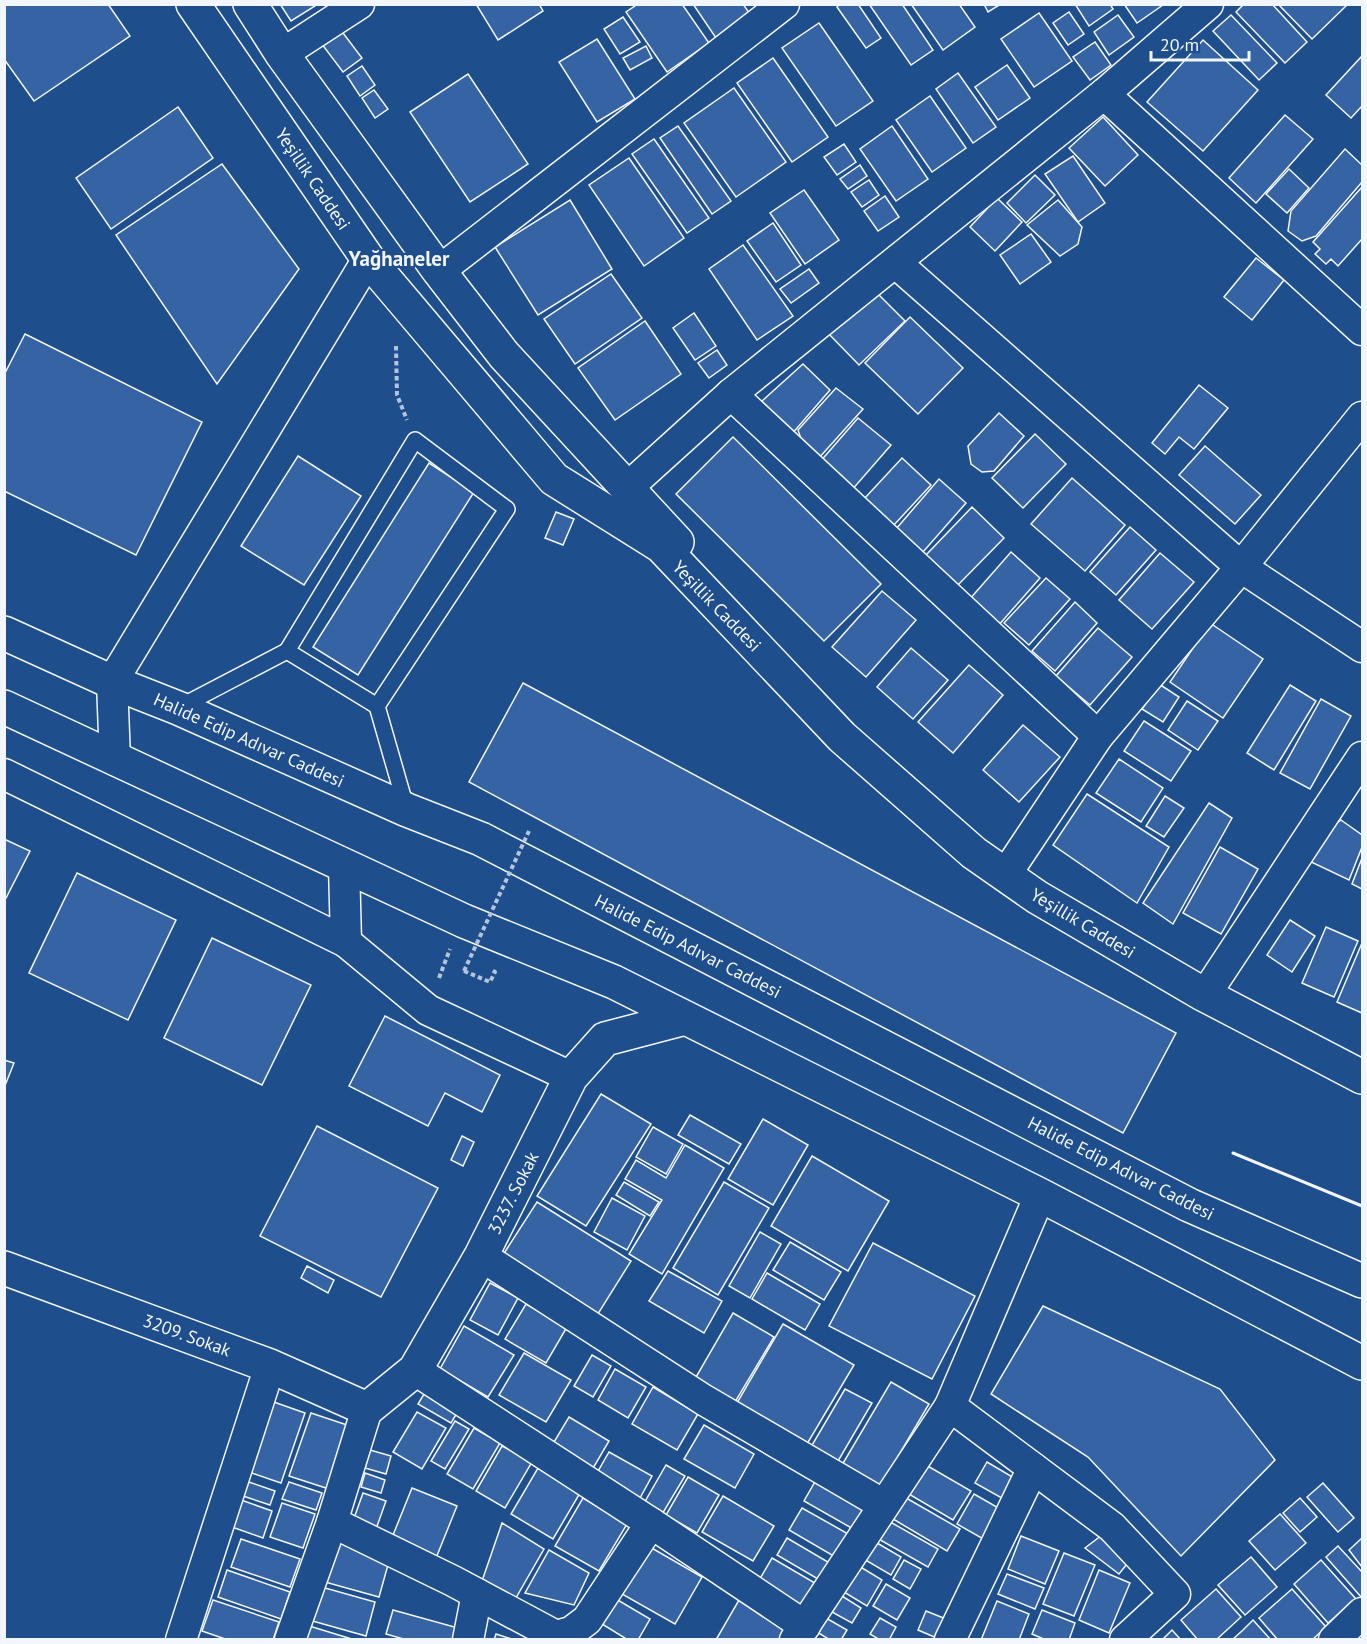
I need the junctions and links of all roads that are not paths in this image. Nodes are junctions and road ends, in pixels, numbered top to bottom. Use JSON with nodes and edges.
{"nodes":[{"id":1,"x":193,"y":4,"type":"edge"},
{"id":2,"x":250,"y":4,"type":"edge"},
{"id":3,"x":359,"y":4,"type":"edge"},
{"id":4,"x":784,"y":4,"type":"edge"},
{"id":5,"x":1208,"y":4,"type":"edge"},
{"id":6,"x":282,"y":54,"type":"junction"},
{"id":7,"x":1104,"y":94,"type":"junction"},
{"id":8,"x":368,"y":260,"type":"junction"},
{"id":9,"x":896,"y":263,"type":"junction"},
{"id":10,"x":440,"y":271,"type":"junction"},
{"id":11,"x":1362,"y":330,"type":"edge"},
{"id":12,"x":731,"y":394,"type":"junction"},
{"id":13,"x":1362,"y":417,"type":"edge"},
{"id":14,"x":626,"y":489,"type":"junction"},
{"id":15,"x":1241,"y":567,"type":"junction"},
{"id":16,"x":4,"y":633,"type":"edge"},
{"id":17,"x":1362,"y":648,"type":"edge"},
{"id":18,"x":287,"y":651,"type":"junction"},
{"id":19,"x":111,"y":682,"type":"junction"},
{"id":20,"x":377,"y":706,"type":"junction"},
{"id":21,"x":4,"y":707,"type":"edge"},
{"id":22,"x":178,"y":708,"type":"junction"},
{"id":23,"x":1098,"y":736,"type":"junction"},
{"id":24,"x":115,"y":760,"type":"junction"},
{"id":25,"x":1359,"y":770,"type":"edge"},
{"id":26,"x":4,"y":774,"type":"edge"},
{"id":27,"x":407,"y":810,"type":"junction"},
{"id":28,"x":1014,"y":862,"type":"junction"},
{"id":29,"x":344,"y":866,"type":"junction"},
{"id":30,"x":346,"y":942,"type":"junction"},
{"id":31,"x":1211,"y":986,"type":"junction"},
{"id":32,"x":685,"y":1018,"type":"junction"},
{"id":33,"x":1362,"y":1058,"type":"edge"},
{"id":34,"x":571,"y":1077,"type":"junction"},
{"id":35,"x":1362,"y":1077,"type":"edge"},
{"id":36,"x":1040,"y":1195,"type":"junction"},
{"id":37,"x":481,"y":1256,"type":"junction"},
{"id":38,"x":4,"y":1268,"type":"edge"},
{"id":39,"x":1362,"y":1281,"type":"edge"},
{"id":40,"x":1362,"y":1363,"type":"edge"},
{"id":41,"x":270,"y":1366,"type":"junction"},
{"id":42,"x":415,"y":1370,"type":"junction"},
{"id":43,"x":950,"y":1406,"type":"junction"},
{"id":44,"x":367,"y":1409,"type":"junction"},
{"id":45,"x":1034,"y":1468,"type":"junction"},
{"id":46,"x":884,"y":1504,"type":"junction"},
{"id":47,"x":332,"y":1522,"type":"junction"},
{"id":48,"x":651,"y":1523,"type":"junction"},
{"id":49,"x":477,"y":1594,"type":"junction"},
{"id":50,"x":1362,"y":1613,"type":"edge"},
{"id":51,"x":800,"y":1633,"type":"edge"},
{"id":52,"x":181,"y":1640,"type":"edge"},
{"id":53,"x":290,"y":1640,"type":"edge"},
{"id":54,"x":468,"y":1640,"type":"edge"},
{"id":55,"x":950,"y":1640,"type":"edge"},
{"id":56,"x":1125,"y":1640,"type":"edge"},
{"id":57,"x":1334,"y":1640,"type":"edge"}],
"edges":[{"from":1,"to":8,"type":"main road","name":"Yeşillik Caddesi"},
{"from":2,"to":6,"type":"main road","name":"Yeşillik Caddesi"},
{"from":3,"to":6,"type":"street"},
{"from":4,"to":10,"type":"street"},
{"from":5,"to":7,"type":"street"},
{"from":6,"to":10,"type":"main road","name":"Yeşillik Caddesi"},
{"from":7,"to":9,"type":"street"},
{"from":7,"to":11,"type":"street"},
{"from":8,"to":10,"type":"main road"},
{"from":8,"to":19,"type":"street"},
{"from":8,"to":35,"type":"main road","name":"Yeşillik Caddesi"},
{"from":9,"to":12,"type":"street"},
{"from":9,"to":15,"type":"street"},
{"from":10,"to":14,"type":"main road","name":"Yeşillik Caddesi"},
{"from":12,"to":14,"type":"street"},
{"from":12,"to":23,"type":"street"},
{"from":13,"to":15,"type":"street"},
{"from":14,"to":28,"type":"main road","name":"Yeşillik Caddesi"},
{"from":15,"to":17,"type":"street"},
{"from":15,"to":23,"type":"street"},
{"from":16,"to":19,"type":"main road","name":"Halide Edip Adıvar Caddesi"},
{"from":18,"to":20,"type":"lane"},
{"from":18,"to":20,"type":"lane"},
{"from":18,"to":22,"type":"lane"},
{"from":19,"to":22,"type":"main road","name":"Halide Edip Adıvar Caddesi"},
{"from":19,"to":24,"type":"street"},
{"from":20,"to":27,"type":"lane"},
{"from":21,"to":24,"type":"main road"},
{"from":22,"to":27,"type":"main road","name":"Halide Edip Adıvar Caddesi"},
{"from":23,"to":28,"type":"street"},
{"from":24,"to":29,"type":"main road"},
{"from":25,"to":31,"type":"street"},
{"from":26,"to":30,"type":"street"},
{"from":27,"to":39,"type":"main road","name":"Halide Edip Adıvar Caddesi"},
{"from":28,"to":31,"type":"main road","name":"Yeşillik Caddesi"},
{"from":29,"to":30,"type":"street"},
{"from":29,"to":32,"type":"main road"},
{"from":30,"to":34,"type":"street"},
{"from":31,"to":33,"type":"main road","name":"Yeşillik Caddesi"},
{"from":32,"to":34,"type":"main road","name":"3237. Sokak"},
{"from":32,"to":36,"type":"main road"},
{"from":34,"to":37,"type":"main road","name":"3237. Sokak"},
{"from":36,"to":40,"type":"main road"},
{"from":36,"to":43,"type":"street"},
{"from":37,"to":42,"type":"main road","name":"3237. Sokak"},
{"from":37,"to":46,"type":"street"},
{"from":38,"to":41,"type":"main road","name":"3209. Sokak"},
{"from":41,"to":44,"type":"main road","name":"3209. Sokak"},
{"from":41,"to":52,"type":"street"},
{"from":42,"to":44,"type":"main road","name":"3237. Sokak"},
{"from":42,"to":48,"type":"street"},
{"from":43,"to":45,"type":"street"},
{"from":43,"to":46,"type":"street"},
{"from":44,"to":47,"type":"street"},
{"from":45,"to":55,"type":"street"},
{"from":45,"to":56,"type":"street"},
{"from":46,"to":51,"type":"street"},
{"from":47,"to":49,"type":"street"},
{"from":47,"to":53,"type":"street"},
{"from":48,"to":49,"type":"street"},
{"from":48,"to":51,"type":"street"},
{"from":49,"to":54,"type":"street"},
{"from":50,"to":57,"type":"street"}]}
